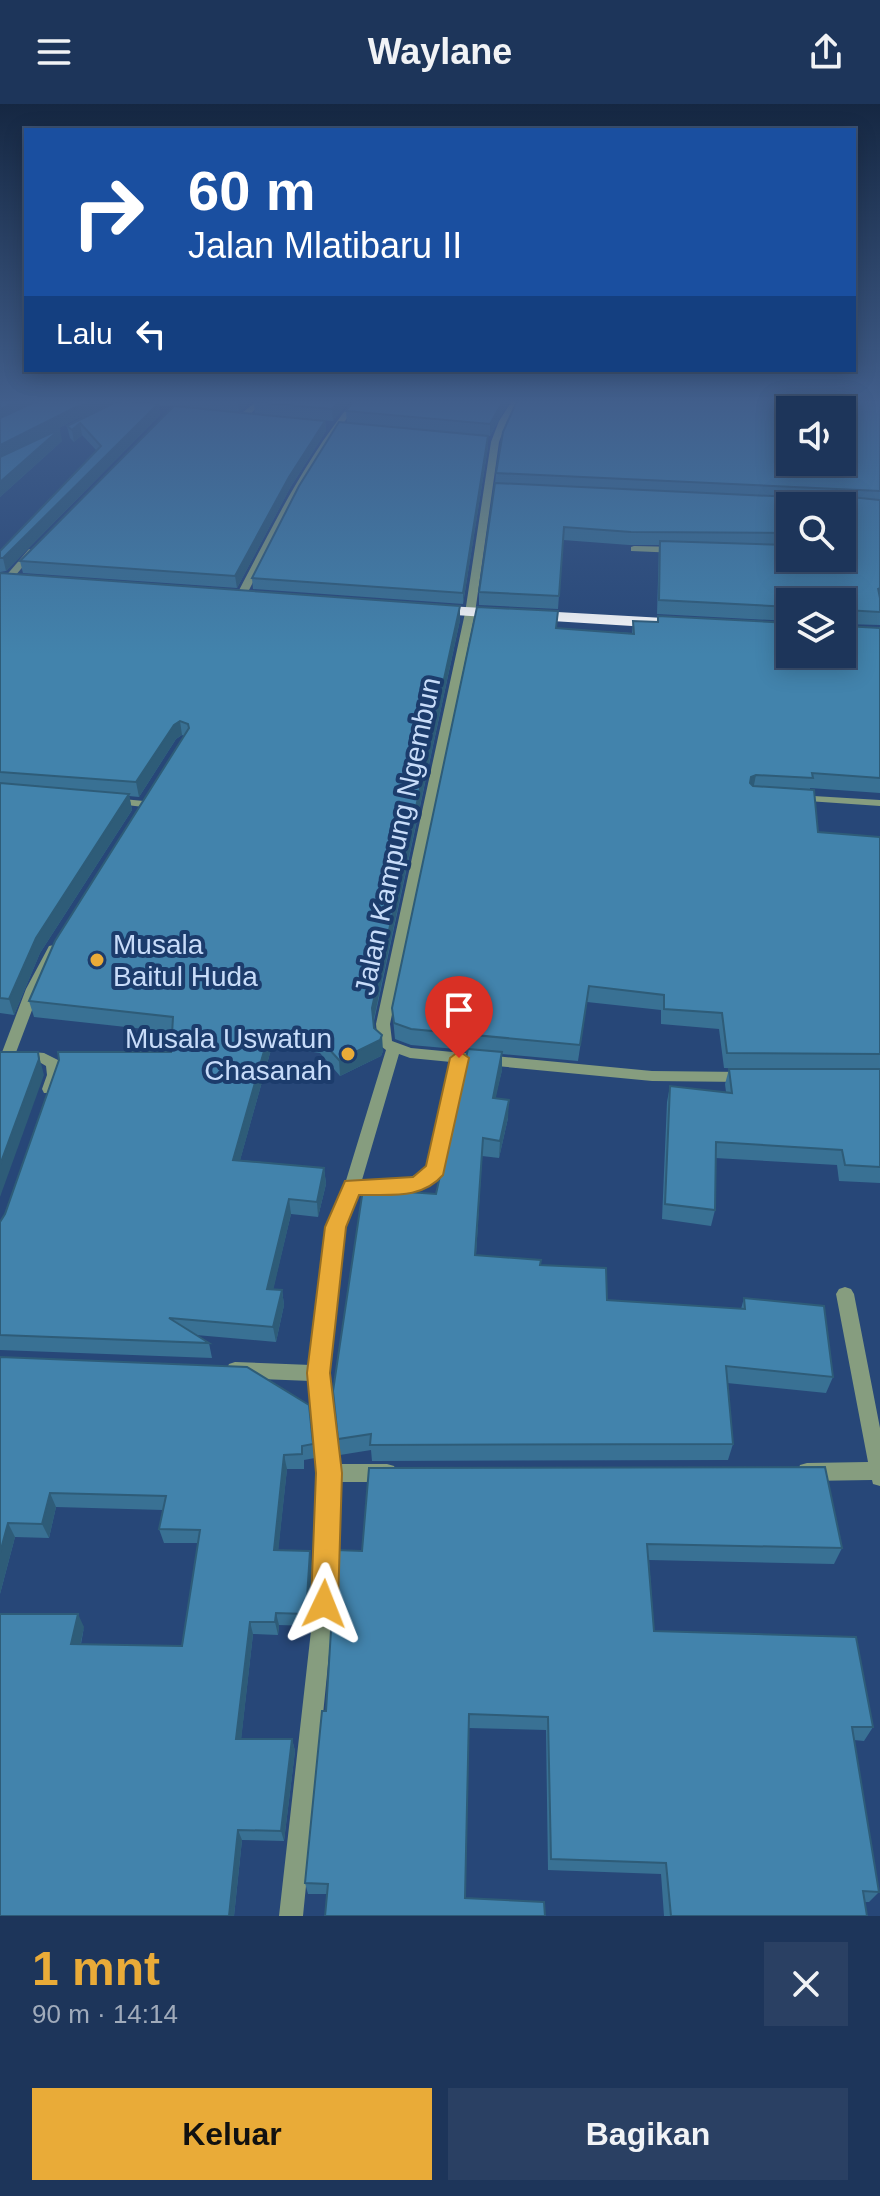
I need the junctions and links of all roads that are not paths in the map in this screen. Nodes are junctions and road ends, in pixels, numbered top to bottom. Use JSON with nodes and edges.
{"nodes":[{"id":1,"x":301,"y":486,"type":"edge"},
{"id":2,"x":489,"y":486,"type":"edge"},
{"id":3,"x":488,"y":490,"type":"junction"},
{"id":4,"x":503,"y":491,"type":"edge"},
{"id":5,"x":35,"y":549,"type":"edge"},
{"id":6,"x":634,"y":549,"type":"edge"},
{"id":7,"x":696,"y":550,"type":"edge"},
{"id":8,"x":4,"y":579,"type":"edge"},
{"id":9,"x":30,"y":582,"type":"edge"},
{"id":10,"x":241,"y":596,"type":"edge"},
{"id":11,"x":409,"y":609,"type":"edge"},
{"id":12,"x":470,"y":613,"type":"junction"},
{"id":13,"x":683,"y":624,"type":"edge"},
{"id":14,"x":152,"y":791,"type":"edge"},
{"id":15,"x":782,"y":798,"type":"edge"},
{"id":16,"x":101,"y":800,"type":"edge"},
{"id":17,"x":880,"y":803,"type":"edge"},
{"id":18,"x":144,"y":804,"type":"junction"},
{"id":19,"x":136,"y":816,"type":"edge"},
{"id":20,"x":58,"y":942,"type":"edge"},
{"id":21,"x":393,"y":1049,"type":"junction"},
{"id":22,"x":4,"y":1054,"type":"edge"},
{"id":23,"x":459,"y":1058,"type":"junction"},
{"id":24,"x":758,"y":1077,"type":"edge"},
{"id":25,"x":45,"y":1101,"type":"edge"},
{"id":26,"x":352,"y":1187,"type":"junction"},
{"id":27,"x":845,"y":1294,"type":"dead end"},
{"id":28,"x":223,"y":1369,"type":"edge"},
{"id":29,"x":319,"y":1373,"type":"junction"},
{"id":30,"x":785,"y":1472,"type":"edge"},
{"id":31,"x":329,"y":1473,"type":"junction"},
{"id":32,"x":408,"y":1473,"type":"edge"},
{"id":33,"x":880,"y":1474,"type":"edge"},
{"id":34,"x":291,"y":1916,"type":"edge"}],
"edges":[{"from":1,"to":10,"type":"street"},
{"from":2,"to":3,"type":"street","name":"Jalan Kampung Ngembun"},
{"from":3,"to":4,"type":"street"},
{"from":3,"to":12,"type":"street","name":"Jalan Kampung Ngembun"},
{"from":5,"to":8,"type":"street"},
{"from":6,"to":7,"type":"street"},
{"from":8,"to":9,"type":"highway"},
{"from":11,"to":12,"type":"highway"},
{"from":12,"to":13,"type":"highway"},
{"from":12,"to":21,"type":"street","name":"Jalan Kampung Ngembun"},
{"from":14,"to":18,"type":"street"},
{"from":15,"to":17,"type":"street"},
{"from":16,"to":18,"type":"street"},
{"from":18,"to":19,"type":"street"},
{"from":20,"to":22,"type":"street"},
{"from":21,"to":23,"type":"street"},
{"from":21,"to":26,"type":"street"},
{"from":22,"to":25,"type":"street"},
{"from":23,"to":24,"type":"street"},
{"from":23,"to":26,"type":"street"},
{"from":26,"to":29,"type":"street"},
{"from":27,"to":33,"type":"street"},
{"from":28,"to":29,"type":"street"},
{"from":29,"to":31,"type":"street"},
{"from":30,"to":33,"type":"street"},
{"from":31,"to":32,"type":"street"},
{"from":31,"to":34,"type":"street"}]}
